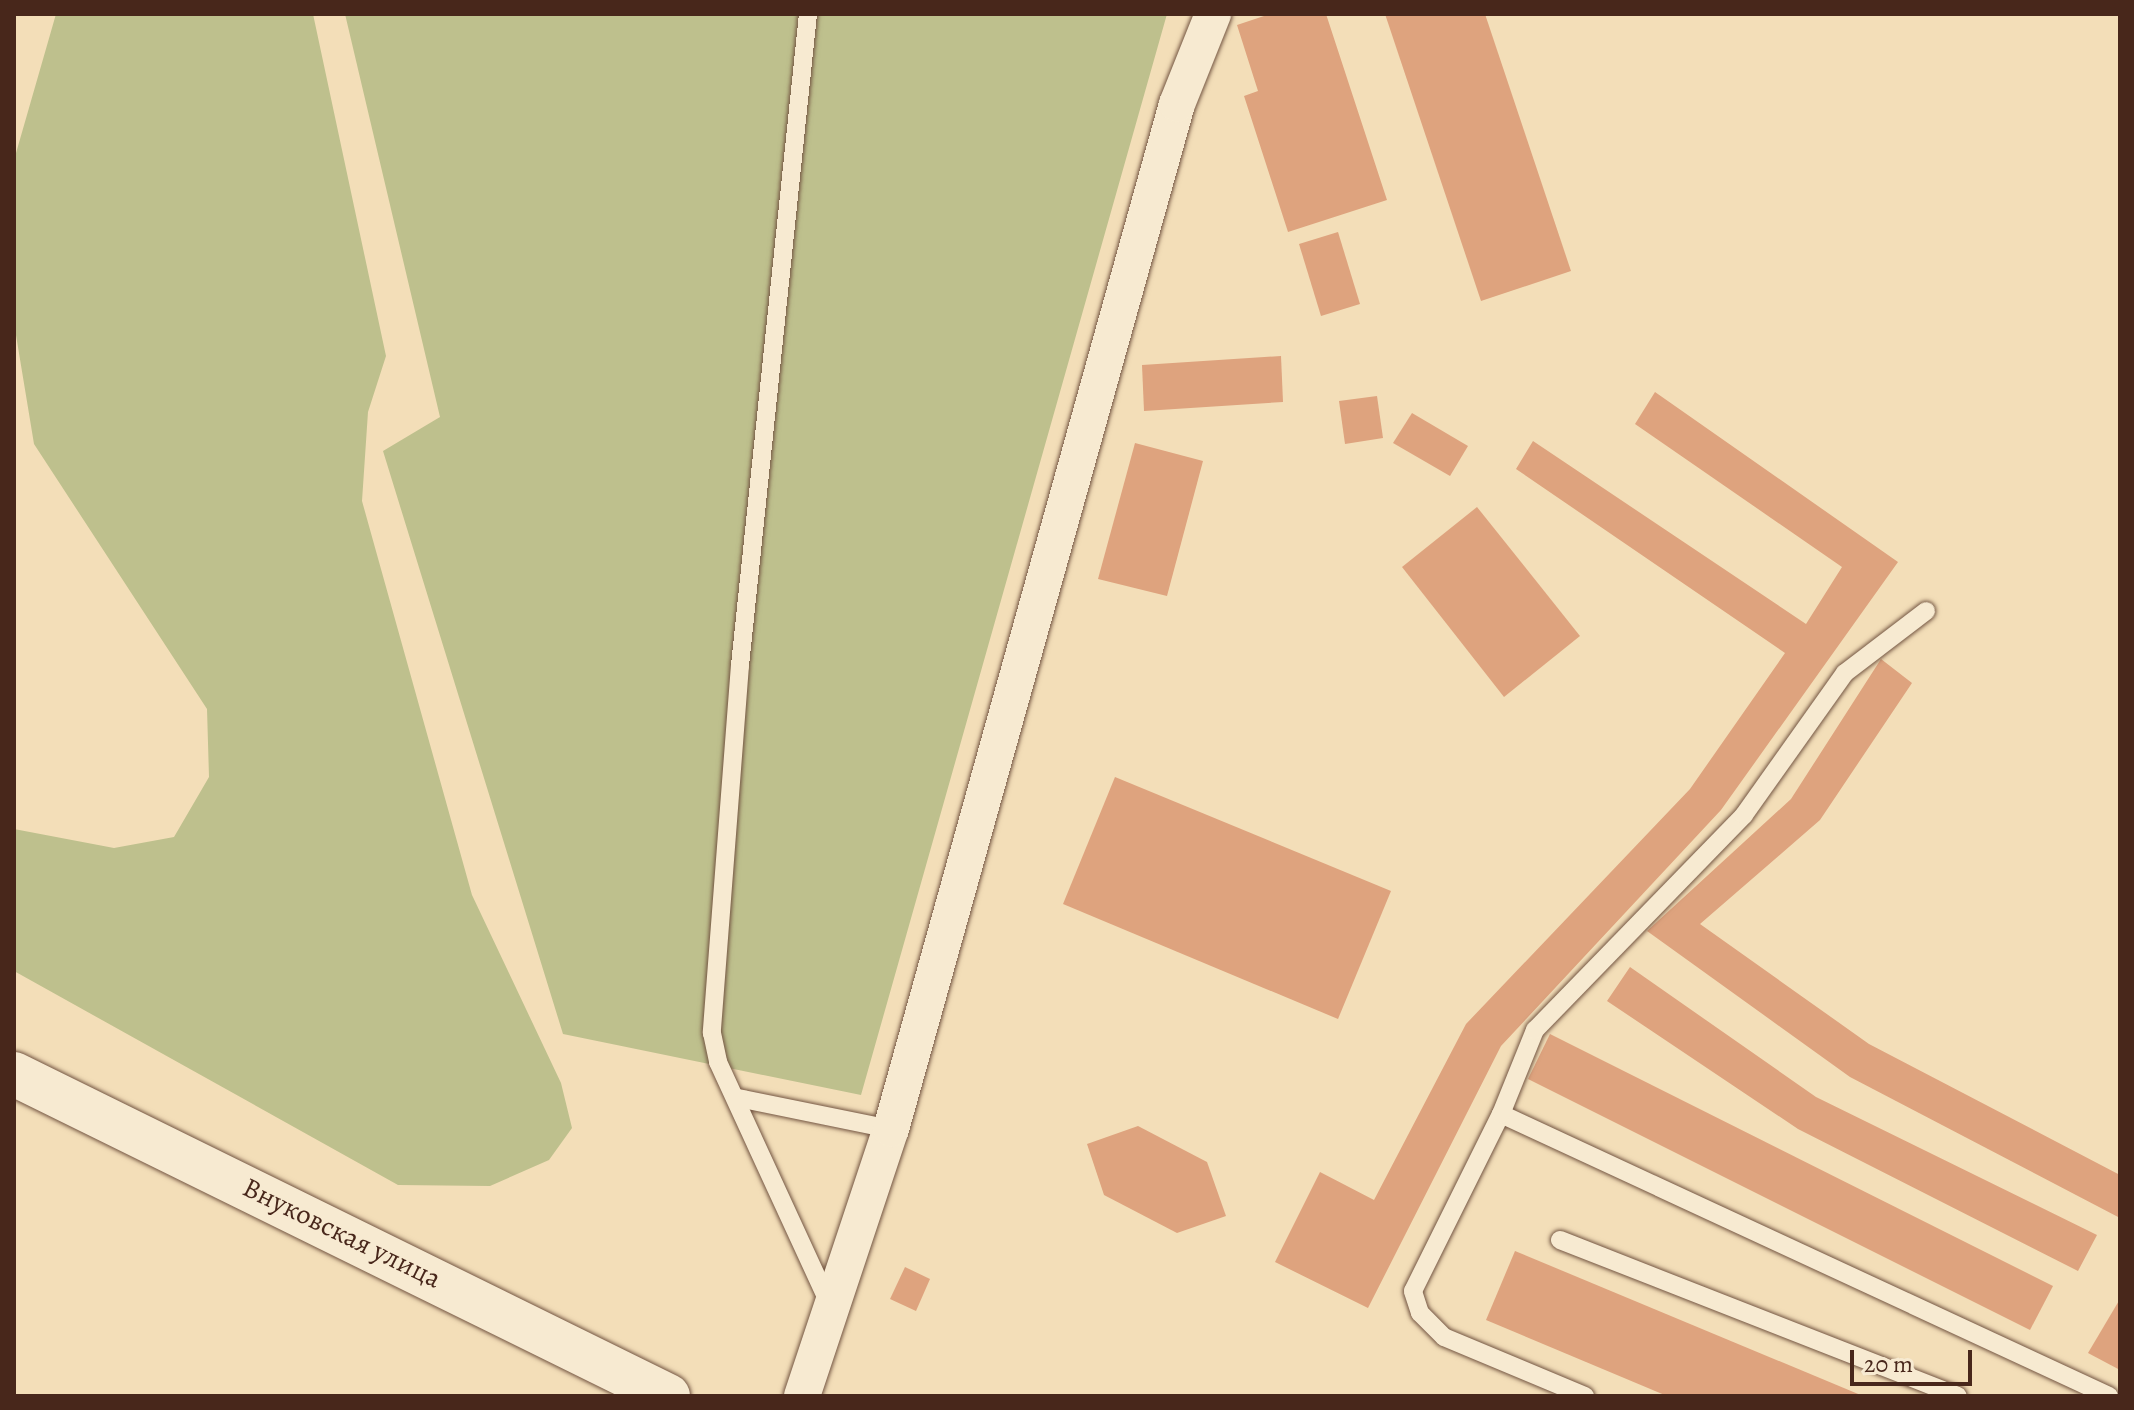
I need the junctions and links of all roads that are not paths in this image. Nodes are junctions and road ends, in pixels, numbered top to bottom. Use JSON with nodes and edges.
{"nodes":[{"id":1,"x":808,"y":14,"type":"edge"},
{"id":2,"x":1213,"y":14,"type":"edge"},
{"id":3,"x":1926,"y":611,"type":"dead end"},
{"id":4,"x":14,"y":1074,"type":"edge"},
{"id":5,"x":738,"y":1098,"type":"junction"},
{"id":6,"x":1501,"y":1114,"type":"junction"},
{"id":7,"x":891,"y":1129,"type":"junction"},
{"id":8,"x":1560,"y":1240,"type":"dead end"},
{"id":9,"x":833,"y":1311,"type":"junction"},
{"id":10,"x":668,"y":1396,"type":"edge"},
{"id":11,"x":802,"y":1396,"type":"edge"},
{"id":12,"x":1585,"y":1396,"type":"edge"},
{"id":13,"x":1958,"y":1396,"type":"edge"},
{"id":14,"x":2109,"y":1396,"type":"edge"}],
"edges":[{"from":1,"to":5,"type":"lane"},
{"from":2,"to":7,"type":"street"},
{"from":3,"to":6,"type":"lane"},
{"from":4,"to":10,"type":"main road","name":"Внуковская улица"},
{"from":5,"to":7,"type":"lane"},
{"from":5,"to":9,"type":"lane"},
{"from":6,"to":12,"type":"lane"},
{"from":6,"to":14,"type":"lane"},
{"from":7,"to":9,"type":"street"},
{"from":8,"to":13,"type":"lane"},
{"from":9,"to":11,"type":"street"}]}
